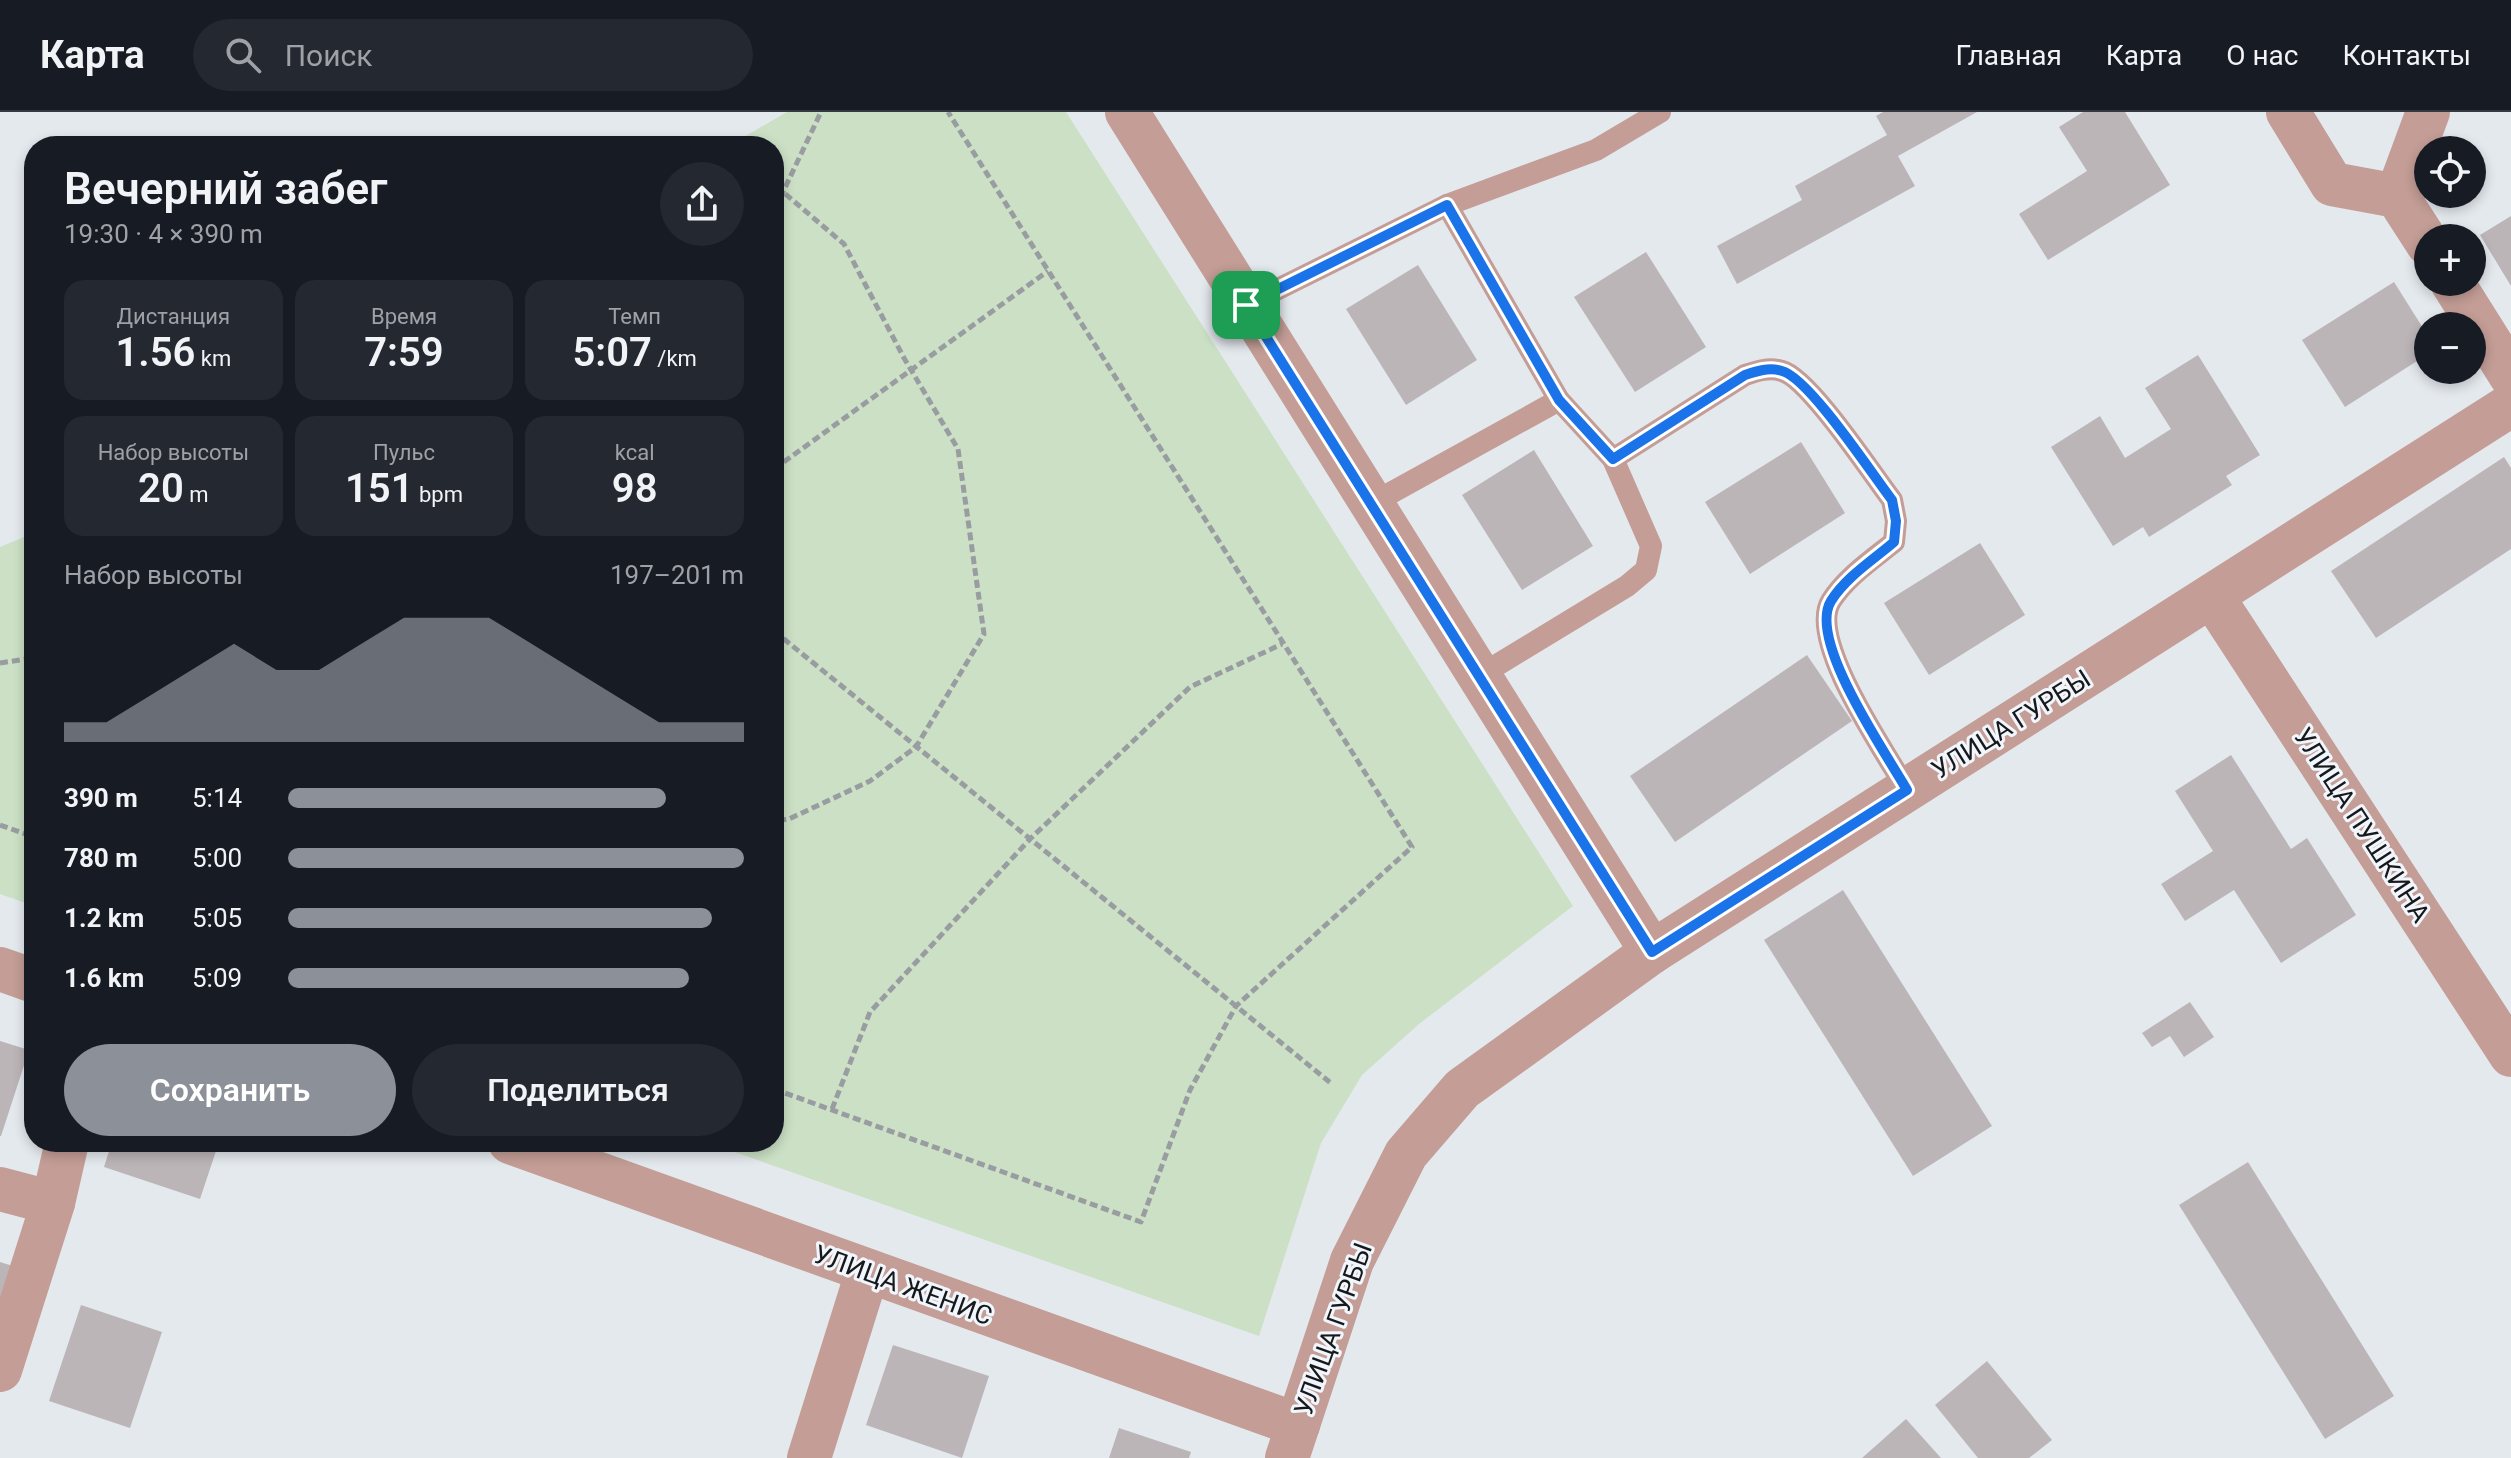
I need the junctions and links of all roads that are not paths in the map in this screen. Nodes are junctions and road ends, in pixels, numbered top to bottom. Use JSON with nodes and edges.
{"nodes":[{"id":1,"x":1127,"y":112,"type":"edge"},
{"id":2,"x":1660,"y":112,"type":"edge"},
{"id":3,"x":2288,"y":112,"type":"edge"},
{"id":4,"x":2428,"y":112,"type":"edge"},
{"id":5,"x":2397,"y":196,"type":"junction"},
{"id":6,"x":1447,"y":205,"type":"junction"},
{"id":7,"x":2415,"y":224,"type":"edge"},
{"id":8,"x":2461,"y":296,"type":"edge"},
{"id":9,"x":1246,"y":305,"type":"junction"},
{"id":10,"x":2511,"y":376,"type":"edge"},
{"id":11,"x":1559,"y":400,"type":"junction"},
{"id":12,"x":2511,"y":405,"type":"edge"},
{"id":13,"x":1613,"y":459,"type":"junction"},
{"id":14,"x":1371,"y":504,"type":"junction"},
{"id":15,"x":2212,"y":596,"type":"junction"},
{"id":16,"x":1479,"y":676,"type":"junction"},
{"id":17,"x":1907,"y":790,"type":"junction"},
{"id":18,"x":1652,"y":952,"type":"junction"},
{"id":19,"x":0,"y":969,"type":"edge"},
{"id":20,"x":24,"y":977,"type":"edge"},
{"id":21,"x":2511,"y":1055,"type":"edge"},
{"id":22,"x":65,"y":1152,"type":"edge"},
{"id":23,"x":537,"y":1152,"type":"edge"},
{"id":24,"x":0,"y":1189,"type":"edge"},
{"id":25,"x":53,"y":1203,"type":"junction"},
{"id":26,"x":867,"y":1273,"type":"junction"},
{"id":27,"x":0,"y":1370,"type":"edge"},
{"id":28,"x":1292,"y":1442,"type":"edge"},
{"id":29,"x":809,"y":1458,"type":"edge"}],
"edges":[{"from":1,"to":9,"type":"street"},
{"from":2,"to":6,"type":"lane"},
{"from":3,"to":5,"type":"street"},
{"from":4,"to":5,"type":"street"},
{"from":5,"to":7,"type":"street"},
{"from":6,"to":9,"type":"lane"},
{"from":6,"to":11,"type":"lane"},
{"from":8,"to":10,"type":"street"},
{"from":9,"to":14,"type":"street"},
{"from":11,"to":13,"type":"lane"},
{"from":11,"to":14,"type":"lane"},
{"from":12,"to":15,"type":"street","name":"УЛИЦА ГУРБЫ"},
{"from":13,"to":16,"type":"lane"},
{"from":13,"to":17,"type":"lane"},
{"from":14,"to":16,"type":"street"},
{"from":15,"to":17,"type":"street","name":"УЛИЦА ГУРБЫ"},
{"from":15,"to":21,"type":"street","name":"УЛИЦА ПУШКИНА"},
{"from":16,"to":18,"type":"street"},
{"from":17,"to":18,"type":"street","name":"УЛИЦА ГУРБЫ"},
{"from":18,"to":28,"type":"street","name":"УЛИЦА ГУРБЫ"},
{"from":19,"to":20,"type":"street"},
{"from":22,"to":25,"type":"street"},
{"from":23,"to":26,"type":"street","name":"УЛИЦА ЖЕНИС"},
{"from":24,"to":25,"type":"street"},
{"from":25,"to":27,"type":"street"},
{"from":26,"to":28,"type":"street","name":"УЛИЦА ЖЕНИС"},
{"from":26,"to":29,"type":"street"}]}
